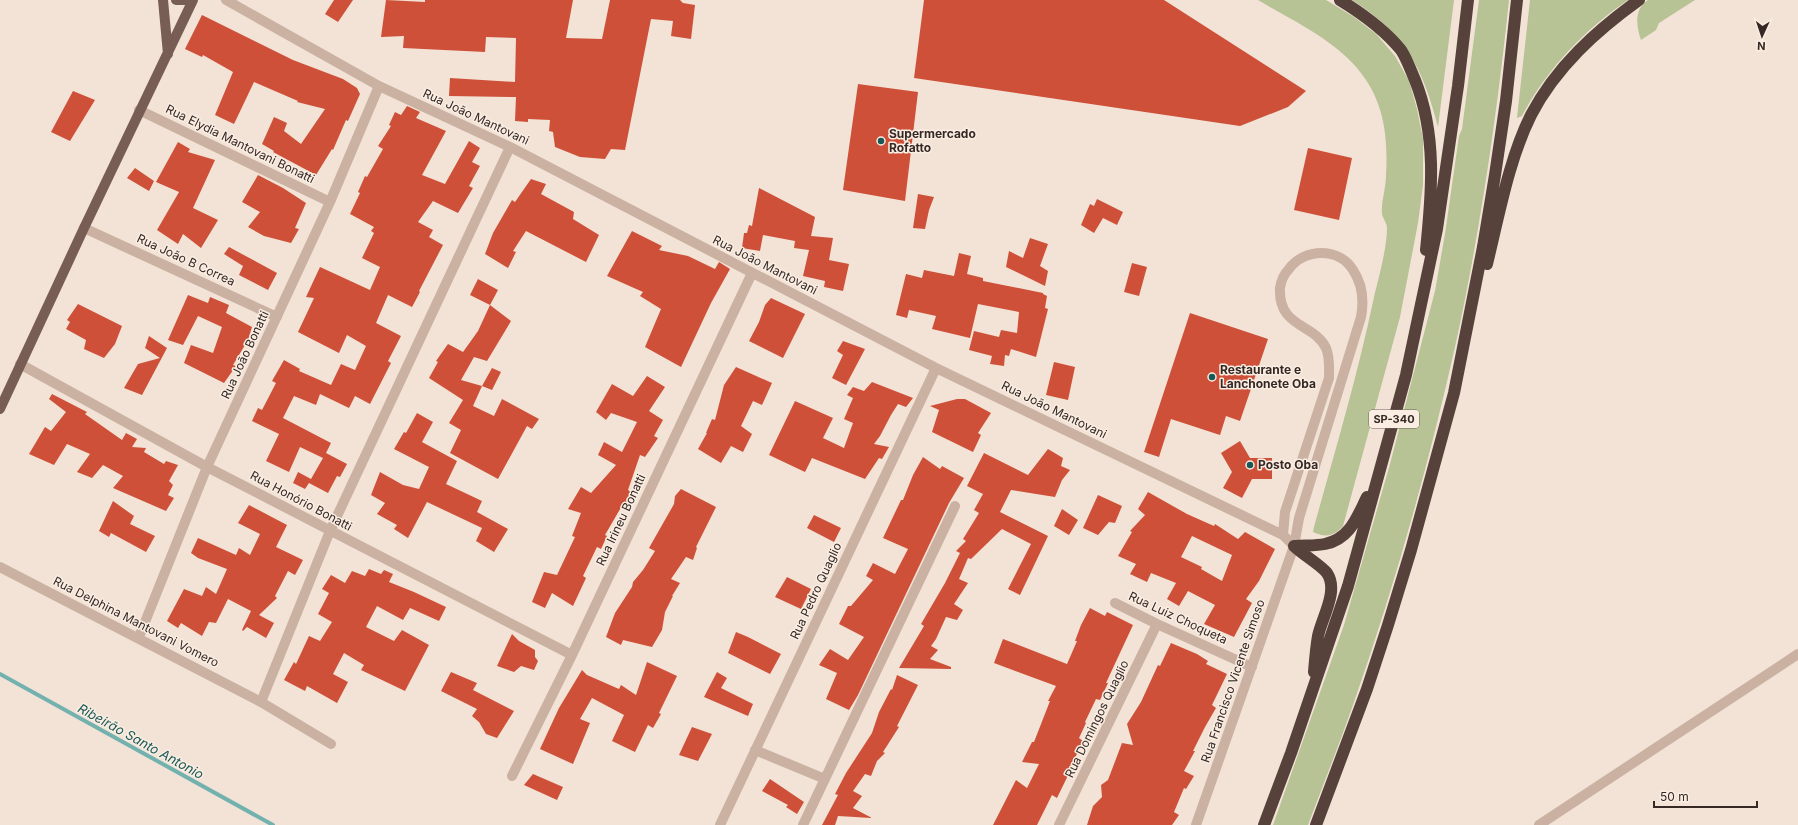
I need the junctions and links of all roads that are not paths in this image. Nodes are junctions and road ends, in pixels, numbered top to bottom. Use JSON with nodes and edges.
{"nodes":[{"id":1,"x":163,"y":0,"type":"edge"},
{"id":2,"x":176,"y":0,"type":"edge"},
{"id":3,"x":188,"y":0,"type":"edge"},
{"id":4,"x":193,"y":0,"type":"edge"},
{"id":5,"x":226,"y":0,"type":"edge"},
{"id":6,"x":1340,"y":0,"type":"edge"},
{"id":7,"x":1468,"y":0,"type":"edge"},
{"id":8,"x":1517,"y":0,"type":"edge"},
{"id":9,"x":1639,"y":0,"type":"edge"},
{"id":10,"x":168,"y":54,"type":"junction"},
{"id":11,"x":379,"y":86,"type":"junction"},
{"id":12,"x":139,"y":110,"type":"junction"},
{"id":13,"x":510,"y":147,"type":"junction"},
{"id":14,"x":330,"y":202,"type":"junction"},
{"id":15,"x":84,"y":228,"type":"junction"},
{"id":16,"x":752,"y":273,"type":"junction"},
{"id":17,"x":1419,"y":316,"type":"junction"},
{"id":18,"x":277,"y":317,"type":"junction"},
{"id":19,"x":20,"y":364,"type":"junction"},
{"id":20,"x":936,"y":368,"type":"junction"},
{"id":21,"x":1454,"y":392,"type":"junction"},
{"id":22,"x":0,"y":409,"type":"edge"},
{"id":23,"x":207,"y":467,"type":"junction"},
{"id":24,"x":1380,"y":471,"type":"junction"},
{"id":25,"x":955,"y":506,"type":"dead end"},
{"id":26,"x":330,"y":531,"type":"junction"},
{"id":27,"x":1283,"y":535,"type":"junction"},
{"id":28,"x":1294,"y":546,"type":"junction"},
{"id":29,"x":0,"y":567,"type":"edge"},
{"id":30,"x":1115,"y":603,"type":"dead end"},
{"id":31,"x":1157,"y":624,"type":"junction"},
{"id":32,"x":139,"y":637,"type":"junction"},
{"id":33,"x":1798,"y":654,"type":"edge"},
{"id":34,"x":572,"y":655,"type":"junction"},
{"id":35,"x":1252,"y":667,"type":"junction"},
{"id":36,"x":1311,"y":696,"type":"junction"},
{"id":37,"x":261,"y":702,"type":"junction"},
{"id":38,"x":331,"y":744,"type":"dead end"},
{"id":39,"x":756,"y":750,"type":"junction"},
{"id":40,"x":512,"y":776,"type":"dead end"},
{"id":41,"x":825,"y":780,"type":"junction"},
{"id":42,"x":720,"y":825,"type":"edge"},
{"id":43,"x":803,"y":825,"type":"edge"},
{"id":44,"x":1059,"y":825,"type":"edge"},
{"id":45,"x":1196,"y":825,"type":"edge"},
{"id":46,"x":1264,"y":825,"type":"edge"},
{"id":47,"x":1316,"y":825,"type":"edge"},
{"id":48,"x":1539,"y":825,"type":"edge"}],
"edges":[{"from":1,"to":10,"type":"main road"},
{"from":2,"to":3,"type":"main road"},
{"from":4,"to":10,"type":"main road"},
{"from":5,"to":11,"type":"street","name":"Rua João Mantovani"},
{"from":6,"to":17,"type":"highway"},
{"from":7,"to":17,"type":"highway","number":"SP-340"},
{"from":8,"to":21,"type":"highway"},
{"from":9,"to":21,"type":"highway"},
{"from":10,"to":12,"type":"main road"},
{"from":11,"to":13,"type":"street","name":"Rua João Mantovani"},
{"from":11,"to":14,"type":"street","name":"Rua João Bonatti"},
{"from":12,"to":14,"type":"street","name":"Rua Elydia Mantovani Bonatti"},
{"from":12,"to":15,"type":"main road"},
{"from":13,"to":16,"type":"street","name":"Rua João Mantovani"},
{"from":13,"to":26,"type":"street"},
{"from":14,"to":18,"type":"street","name":"Rua João Bonatti"},
{"from":15,"to":18,"type":"street","name":"Rua João B Correa"},
{"from":15,"to":19,"type":"main road"},
{"from":16,"to":20,"type":"street","name":"Rua João Mantovani"},
{"from":16,"to":34,"type":"street","name":"Rua Irineu Bonatti"},
{"from":17,"to":24,"type":"highway","number":"SP-340"},
{"from":18,"to":23,"type":"street","name":"Rua João Bonatti"},
{"from":19,"to":22,"type":"main road"},
{"from":19,"to":23,"type":"street","name":"Rua Honório Bonatti"},
{"from":20,"to":27,"type":"street","name":"Rua João Mantovani"},
{"from":20,"to":39,"type":"street","name":"Rua Pedro Quaglio"},
{"from":21,"to":47,"type":"highway"},
{"from":23,"to":26,"type":"street","name":"Rua Honório Bonatti"},
{"from":23,"to":32,"type":"street","name":"Rua João Bonatti"},
{"from":24,"to":28,"type":"highway"},
{"from":24,"to":36,"type":"highway","number":"SP-340"},
{"from":25,"to":41,"type":"street"},
{"from":26,"to":34,"type":"street","name":"Rua Honório Bonatti"},
{"from":26,"to":37,"type":"street"},
{"from":27,"to":28,"type":"street","name":"Rua João Mantovani"},
{"from":27,"to":28,"type":"street","name":"Rua Francisco Vicente Simoso"},
{"from":28,"to":35,"type":"street","name":"Rua Francisco Vicente Simoso"},
{"from":28,"to":36,"type":"highway"},
{"from":29,"to":32,"type":"street","name":"Rua Delphina Mantovani Vomero"},
{"from":30,"to":31,"type":"street","name":"Rua Luiz Choqueta"},
{"from":31,"to":35,"type":"street","name":"Rua Luiz Choqueta"},
{"from":31,"to":44,"type":"street","name":"Rua Domingos Quaglio"},
{"from":32,"to":37,"type":"street","name":"Rua Delphina Mantovani Vomero"},
{"from":33,"to":48,"type":"street"},
{"from":34,"to":40,"type":"street","name":"Rua Irineu Bonatti"},
{"from":35,"to":45,"type":"street","name":"Rua Francisco Vicente Simoso"},
{"from":36,"to":46,"type":"highway","number":"SP-340"},
{"from":37,"to":38,"type":"street","name":"Rua Delphina Mantovani Vomero"},
{"from":39,"to":41,"type":"street"},
{"from":39,"to":42,"type":"street","name":"Rua Pedro Quaglio"},
{"from":41,"to":43,"type":"street"}]}
